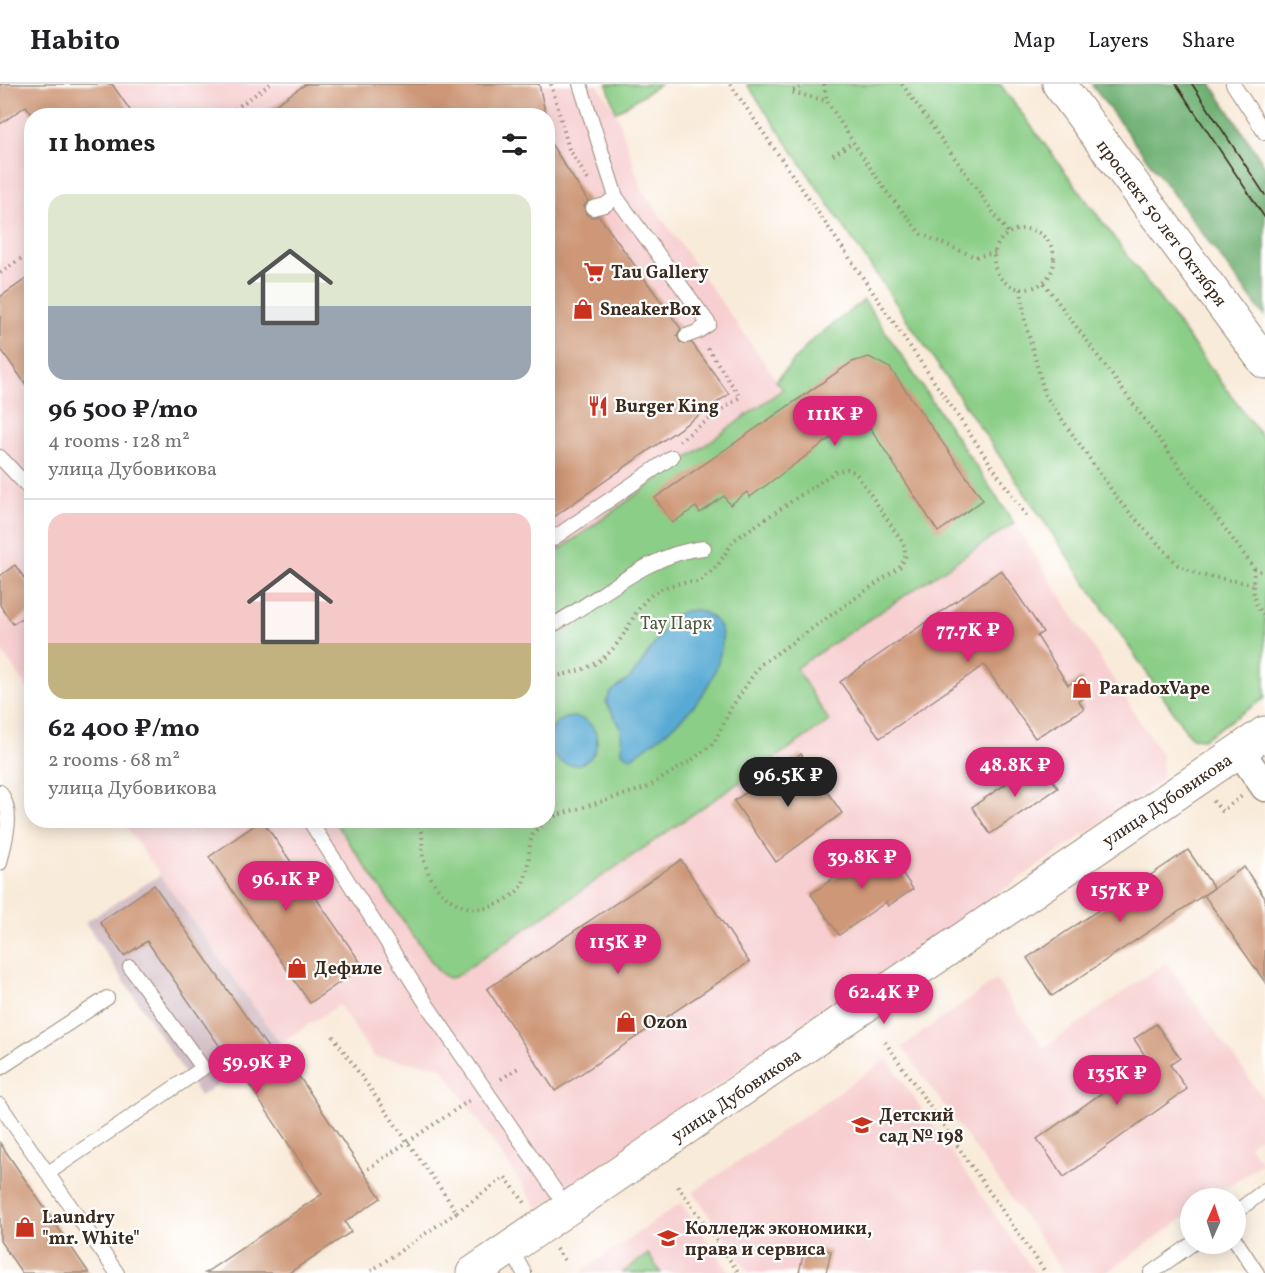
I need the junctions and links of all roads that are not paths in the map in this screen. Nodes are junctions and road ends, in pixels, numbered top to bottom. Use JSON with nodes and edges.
{"nodes":[{"id":1,"x":580,"y":84,"type":"edge"},
{"id":2,"x":1059,"y":84,"type":"edge"},
{"id":3,"x":1233,"y":84,"type":"edge"},
{"id":4,"x":1265,"y":133,"type":"edge"},
{"id":5,"x":692,"y":334,"type":"road end"},
{"id":6,"x":1265,"y":362,"type":"edge"},
{"id":7,"x":0,"y":457,"type":"edge"},
{"id":8,"x":672,"y":457,"type":"road end"},
{"id":9,"x":24,"y":482,"type":"edge"},
{"id":10,"x":555,"y":537,"type":"edge"},
{"id":11,"x":704,"y":548,"type":"dead end"},
{"id":12,"x":555,"y":625,"type":"edge"},
{"id":13,"x":1253,"y":742,"type":"edge"},
{"id":14,"x":1265,"y":787,"type":"edge"},
{"id":15,"x":0,"y":792,"type":"edge"},
{"id":16,"x":314,"y":828,"type":"edge"},
{"id":17,"x":0,"y":863,"type":"edge"},
{"id":18,"x":130,"y":967,"type":"dead end"},
{"id":19,"x":107,"y":998,"type":"dead end"},
{"id":20,"x":0,"y":1068,"type":"edge"},
{"id":21,"x":0,"y":1105,"type":"edge"},
{"id":22,"x":48,"y":1173,"type":"junction"},
{"id":23,"x":1265,"y":1190,"type":"edge"},
{"id":24,"x":1246,"y":1204,"type":"edge"},
{"id":25,"x":568,"y":1210,"type":"junction"},
{"id":26,"x":1180,"y":1252,"type":"edge"},
{"id":27,"x":1245,"y":1254,"type":"edge"},
{"id":28,"x":517,"y":1260,"type":"edge"},
{"id":29,"x":117,"y":1273,"type":"edge"},
{"id":30,"x":473,"y":1273,"type":"edge"},
{"id":31,"x":1151,"y":1273,"type":"edge"},
{"id":32,"x":1257,"y":1273,"type":"edge"}],
"edges":[{"from":1,"to":5,"type":"lane"},
{"from":2,"to":6,"type":"street","name":"проспект 50 лет Октября"},
{"from":3,"to":4,"type":"lane"},
{"from":7,"to":9,"type":"lane"},
{"from":8,"to":10,"type":"lane"},
{"from":11,"to":12,"type":"lane"},
{"from":13,"to":14,"type":"street"},
{"from":13,"to":25,"type":"street","name":"улица Дубовикова"},
{"from":15,"to":17,"type":"lane"},
{"from":16,"to":25,"type":"lane"},
{"from":18,"to":22,"type":"lane"},
{"from":19,"to":20,"type":"lane"},
{"from":21,"to":22,"type":"lane"},
{"from":22,"to":29,"type":"lane"},
{"from":23,"to":24,"type":"lane"},
{"from":25,"to":28,"type":"street","name":"улица Дубовикова"},
{"from":26,"to":31,"type":"lane"},
{"from":27,"to":32,"type":"lane"},
{"from":28,"to":30,"type":"street","name":"улица Дубовикова"}]}
